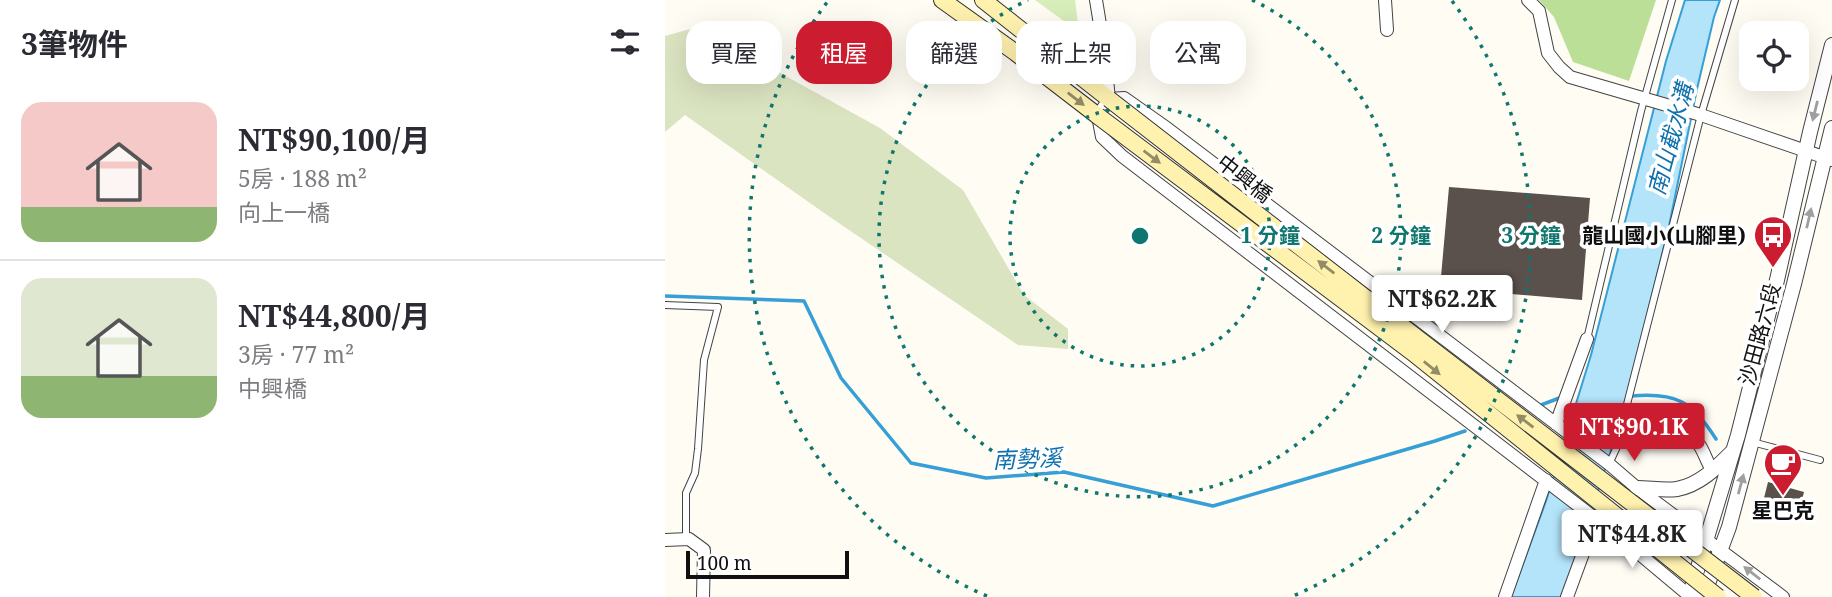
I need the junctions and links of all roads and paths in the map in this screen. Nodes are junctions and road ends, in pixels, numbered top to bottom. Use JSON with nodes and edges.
{"nodes":[{"id":1,"x":942,"y":0,"type":"edge"},
{"id":2,"x":983,"y":0,"type":"edge"},
{"id":3,"x":1096,"y":0,"type":"edge"},
{"id":4,"x":1385,"y":0,"type":"edge"},
{"id":5,"x":1528,"y":0,"type":"edge"},
{"id":6,"x":1672,"y":0,"type":"edge"},
{"id":7,"x":1735,"y":0,"type":"edge"},
{"id":8,"x":1387,"y":30,"type":"dead end"},
{"id":9,"x":1832,"y":45,"type":"edge"},
{"id":10,"x":1646,"y":97,"type":"junction"},
{"id":11,"x":1109,"y":99,"type":"junction"},
{"id":12,"x":1701,"y":115,"type":"junction"},
{"id":13,"x":1098,"y":117,"type":"junction"},
{"id":14,"x":1832,"y":128,"type":"edge"},
{"id":15,"x":1806,"y":152,"type":"junction"},
{"id":16,"x":1828,"y":159,"type":"edge"},
{"id":17,"x":665,"y":305,"type":"edge"},
{"id":18,"x":1587,"y":339,"type":"joint"},
{"id":19,"x":1624,"y":416,"type":"dead end"},
{"id":20,"x":1556,"y":423,"type":"junction"},
{"id":21,"x":1673,"y":424,"type":"joint"},
{"id":22,"x":1752,"y":442,"type":"junction"},
{"id":23,"x":1734,"y":450,"type":"junction"},
{"id":24,"x":1820,"y":460,"type":"dead end"},
{"id":25,"x":1609,"y":464,"type":"junction"},
{"id":26,"x":1713,"y":471,"type":"junction"},
{"id":27,"x":1546,"y":480,"type":"junction"},
{"id":28,"x":1637,"y":488,"type":"junction"},
{"id":29,"x":1596,"y":518,"type":"junction"},
{"id":30,"x":689,"y":539,"type":"junction"},
{"id":31,"x":665,"y":540,"type":"edge"},
{"id":32,"x":1707,"y":540,"type":"junction"},
{"id":33,"x":1721,"y":550,"type":"junction"},
{"id":34,"x":703,"y":597,"type":"edge"},
{"id":35,"x":1505,"y":597,"type":"edge"},
{"id":36,"x":1567,"y":597,"type":"edge"},
{"id":37,"x":1693,"y":597,"type":"edge"},
{"id":38,"x":1719,"y":597,"type":"edge"},
{"id":39,"x":1754,"y":597,"type":"edge"},
{"id":40,"x":1783,"y":597,"type":"edge"}],
"edges":[{"from":1,"to":13,"type":"main road","name":"中興橋","one_way":true},
{"from":2,"to":11,"type":"main road","name":"中興橋"},
{"from":3,"to":11,"type":"street"},
{"from":4,"to":8,"type":"street"},
{"from":5,"to":10,"type":"street"},
{"from":6,"to":10,"type":"lane"},
{"from":7,"to":12,"type":"lane"},
{"from":9,"to":15,"type":"street","name":"沙田路六段","one_way":true},
{"from":10,"to":12,"type":"street"},
{"from":10,"to":18,"type":"lane"},
{"from":11,"to":13,"type":"street"},
{"from":11,"to":20,"type":"street"},
{"from":39,"to":11,"type":"main road","name":"中興橋","one_way":true,"bridge":true},
{"from":12,"to":15,"type":"street"},
{"from":12,"to":19,"type":"lane"},
{"from":13,"to":27,"type":"street"},
{"from":13,"to":38,"type":"main road","name":"中興橋","one_way":true,"bridge":true},
{"from":14,"to":16,"type":"street","name":"沙田路六段"},
{"from":15,"to":16,"type":"street"},
{"from":15,"to":23,"type":"street","name":"沙田路六段"},
{"from":22,"to":16,"type":"street","name":"沙田路六段","one_way":true},
{"from":17,"to":30,"type":"lane"},
{"from":18,"to":20,"type":"street"},
{"from":20,"to":25,"type":"street"},
{"from":21,"to":25,"type":"lane"},
{"from":21,"to":26,"type":"street"},
{"from":22,"to":24,"type":"lane"},
{"from":33,"to":22,"type":"street","name":"沙田路六段","one_way":true},
{"from":23,"to":26,"type":"street"},
{"from":23,"to":32,"type":"street","name":"沙田路六段"},
{"from":25,"to":28,"type":"street"},
{"from":26,"to":28,"type":"street"},
{"from":27,"to":29,"type":"street"},
{"from":27,"to":35,"type":"street"},
{"from":28,"to":32,"type":"street"},
{"from":29,"to":36,"type":"street"},
{"from":29,"to":37,"type":"street"},
{"from":30,"to":31,"type":"street"},
{"from":30,"to":34,"type":"street"},
{"from":32,"to":33,"type":"street"},
{"from":32,"to":37,"type":"street","name":"沙田路六段"},
{"from":33,"to":37,"type":"street","name":"沙田路六段"},
{"from":40,"to":33,"type":"street","one_way":true}]}
